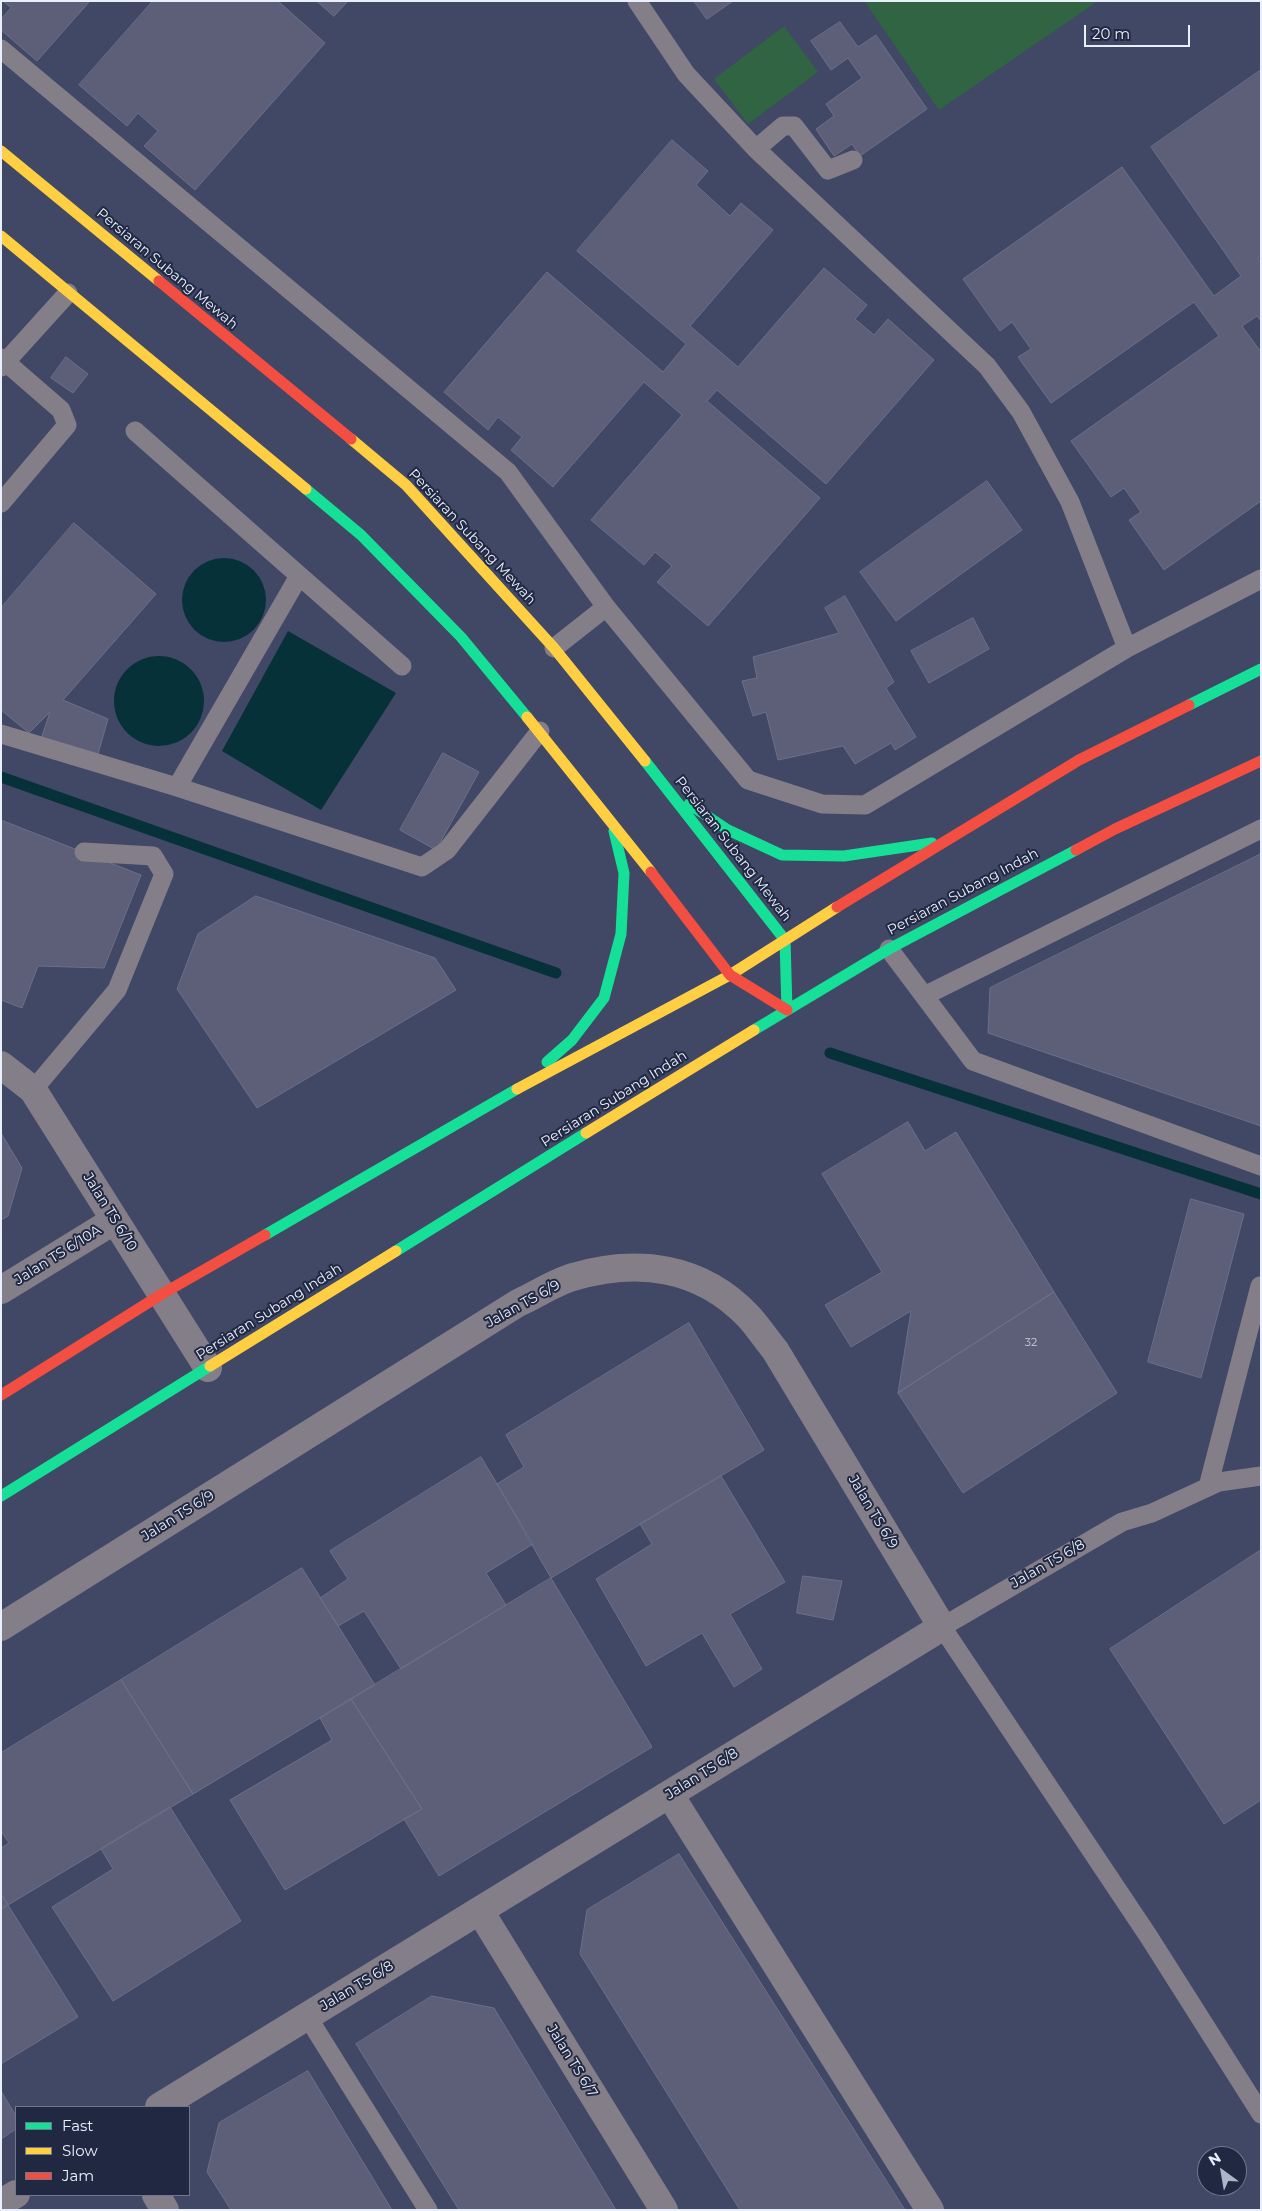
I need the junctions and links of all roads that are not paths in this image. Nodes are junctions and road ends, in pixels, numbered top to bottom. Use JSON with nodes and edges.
{"nodes":[{"id":1,"x":637,"y":1,"type":"edge"},
{"id":2,"x":1,"y":49,"type":"edge"},
{"id":3,"x":756,"y":149,"type":"junction"},
{"id":4,"x":1,"y":151,"type":"edge"},
{"id":5,"x":853,"y":160,"type":"dead end"},
{"id":6,"x":1,"y":236,"type":"edge"},
{"id":7,"x":68,"y":293,"type":"junction"},
{"id":8,"x":3,"y":362,"type":"edge"},
{"id":9,"x":135,"y":431,"type":"dead end"},
{"id":10,"x":1,"y":503,"type":"edge"},
{"id":11,"x":299,"y":576,"type":"junction"},
{"id":12,"x":1261,"y":579,"type":"edge"},
{"id":13,"x":606,"y":608,"type":"junction"},
{"id":14,"x":554,"y":648,"type":"junction"},
{"id":15,"x":1127,"y":648,"type":"junction"},
{"id":16,"x":402,"y":666,"type":"dead end"},
{"id":17,"x":1261,"y":670,"type":"edge"},
{"id":18,"x":540,"y":731,"type":"junction"},
{"id":19,"x":1,"y":734,"type":"edge"},
{"id":20,"x":1261,"y":761,"type":"edge"},
{"id":21,"x":177,"y":787,"type":"junction"},
{"id":22,"x":671,"y":793,"type":"junction"},
{"id":23,"x":612,"y":820,"type":"junction"},
{"id":24,"x":1261,"y":830,"type":"edge"},
{"id":25,"x":945,"y":841,"type":"junction"},
{"id":26,"x":84,"y":852,"type":"dead end"},
{"id":27,"x":785,"y":940,"type":"junction"},
{"id":28,"x":889,"y":949,"type":"junction"},
{"id":29,"x":730,"y":975,"type":"junction"},
{"id":30,"x":924,"y":996,"type":"junction"},
{"id":31,"x":787,"y":1010,"type":"junction"},
{"id":32,"x":1,"y":1065,"type":"edge"},
{"id":33,"x":518,"y":1088,"type":"junction"},
{"id":34,"x":33,"y":1090,"type":"junction"},
{"id":35,"x":1261,"y":1166,"type":"edge"},
{"id":36,"x":115,"y":1220,"type":"junction"},
{"id":37,"x":1260,"y":1286,"type":"edge"},
{"id":38,"x":1,"y":1290,"type":"edge"},
{"id":39,"x":162,"y":1294,"type":"junction"},
{"id":40,"x":208,"y":1368,"type":"junction"},
{"id":41,"x":1,"y":1395,"type":"edge"},
{"id":42,"x":1261,"y":1476,"type":"edge"},
{"id":43,"x":1208,"y":1487,"type":"junction"},
{"id":44,"x":1,"y":1496,"type":"edge"},
{"id":45,"x":1,"y":1626,"type":"edge"},
{"id":46,"x":942,"y":1627,"type":"junction"},
{"id":47,"x":670,"y":1795,"type":"junction"},
{"id":48,"x":480,"y":1911,"type":"junction"},
{"id":49,"x":307,"y":2016,"type":"junction"},
{"id":50,"x":161,"y":2106,"type":"edge"},
{"id":51,"x":1261,"y":2114,"type":"edge"},
{"id":52,"x":15,"y":2195,"type":"edge"},
{"id":53,"x":157,"y":2196,"type":"edge"},
{"id":54,"x":1,"y":2203,"type":"edge"},
{"id":55,"x":165,"y":2210,"type":"edge"},
{"id":56,"x":428,"y":2210,"type":"edge"},
{"id":57,"x":664,"y":2210,"type":"edge"},
{"id":58,"x":930,"y":2210,"type":"edge"}],
"edges":[{"from":1,"to":3,"type":"lane"},
{"from":2,"to":13,"type":"lane"},
{"from":3,"to":5,"type":"lane"},
{"from":3,"to":15,"type":"lane"},
{"from":4,"to":14,"type":"main road","name":"Persiaran Subang Mewah"},
{"from":6,"to":7,"type":"main road"},
{"from":7,"to":8,"type":"lane"},
{"from":7,"to":18,"type":"main road"},
{"from":8,"to":10,"type":"lane"},
{"from":9,"to":11,"type":"lane"},
{"from":11,"to":16,"type":"lane"},
{"from":11,"to":21,"type":"lane"},
{"from":12,"to":15,"type":"lane"},
{"from":13,"to":14,"type":"lane"},
{"from":13,"to":15,"type":"lane"},
{"from":14,"to":22,"type":"main road","name":"Persiaran Subang Mewah"},
{"from":17,"to":25,"type":"main road"},
{"from":18,"to":21,"type":"lane"},
{"from":18,"to":23,"type":"main road"},
{"from":19,"to":21,"type":"lane"},
{"from":20,"to":28,"type":"main road","name":"Persiaran Subang Indah"},
{"from":22,"to":25,"type":"main road"},
{"from":22,"to":27,"type":"main road","name":"Persiaran Subang Mewah"},
{"from":23,"to":29,"type":"main road"},
{"from":23,"to":33,"type":"main road"},
{"from":24,"to":30,"type":"lane"},
{"from":25,"to":27,"type":"main road"},
{"from":26,"to":34,"type":"lane"},
{"from":27,"to":29,"type":"main road"},
{"from":27,"to":31,"type":"main road","name":"Persiaran Subang Mewah"},
{"from":28,"to":30,"type":"lane"},
{"from":28,"to":31,"type":"main road","name":"Persiaran Subang Indah"},
{"from":29,"to":31,"type":"main road"},
{"from":29,"to":33,"type":"main road"},
{"from":30,"to":35,"type":"lane"},
{"from":31,"to":40,"type":"main road","name":"Persiaran Subang Indah"},
{"from":32,"to":34,"type":"street","name":"Jalan TS 6/10"},
{"from":33,"to":39,"type":"main road"},
{"from":34,"to":36,"type":"street","name":"Jalan TS 6/10"},
{"from":36,"to":38,"type":"street","name":"Jalan TS 6/10A"},
{"from":36,"to":39,"type":"street","name":"Jalan TS 6/10"},
{"from":37,"to":43,"type":"lane"},
{"from":39,"to":40,"type":"street","name":"Jalan TS 6/10"},
{"from":39,"to":41,"type":"main road"},
{"from":40,"to":44,"type":"main road","name":"Persiaran Subang Indah"},
{"from":42,"to":43,"type":"lane","name":"Jalan TS 6/8"},
{"from":43,"to":46,"type":"lane","name":"Jalan TS 6/8"},
{"from":45,"to":46,"type":"street","name":"Jalan TS 6/9"},
{"from":46,"to":47,"type":"street","name":"Jalan TS 6/8"},
{"from":46,"to":51,"type":"lane"},
{"from":47,"to":48,"type":"street","name":"Jalan TS 6/8"},
{"from":47,"to":58,"type":"street"},
{"from":48,"to":49,"type":"street","name":"Jalan TS 6/8"},
{"from":48,"to":57,"type":"street","name":"Jalan TS 6/7"},
{"from":49,"to":50,"type":"street","name":"Jalan TS 6/8"},
{"from":49,"to":56,"type":"lane"},
{"from":52,"to":54,"type":"street"},
{"from":53,"to":55,"type":"street"}]}
